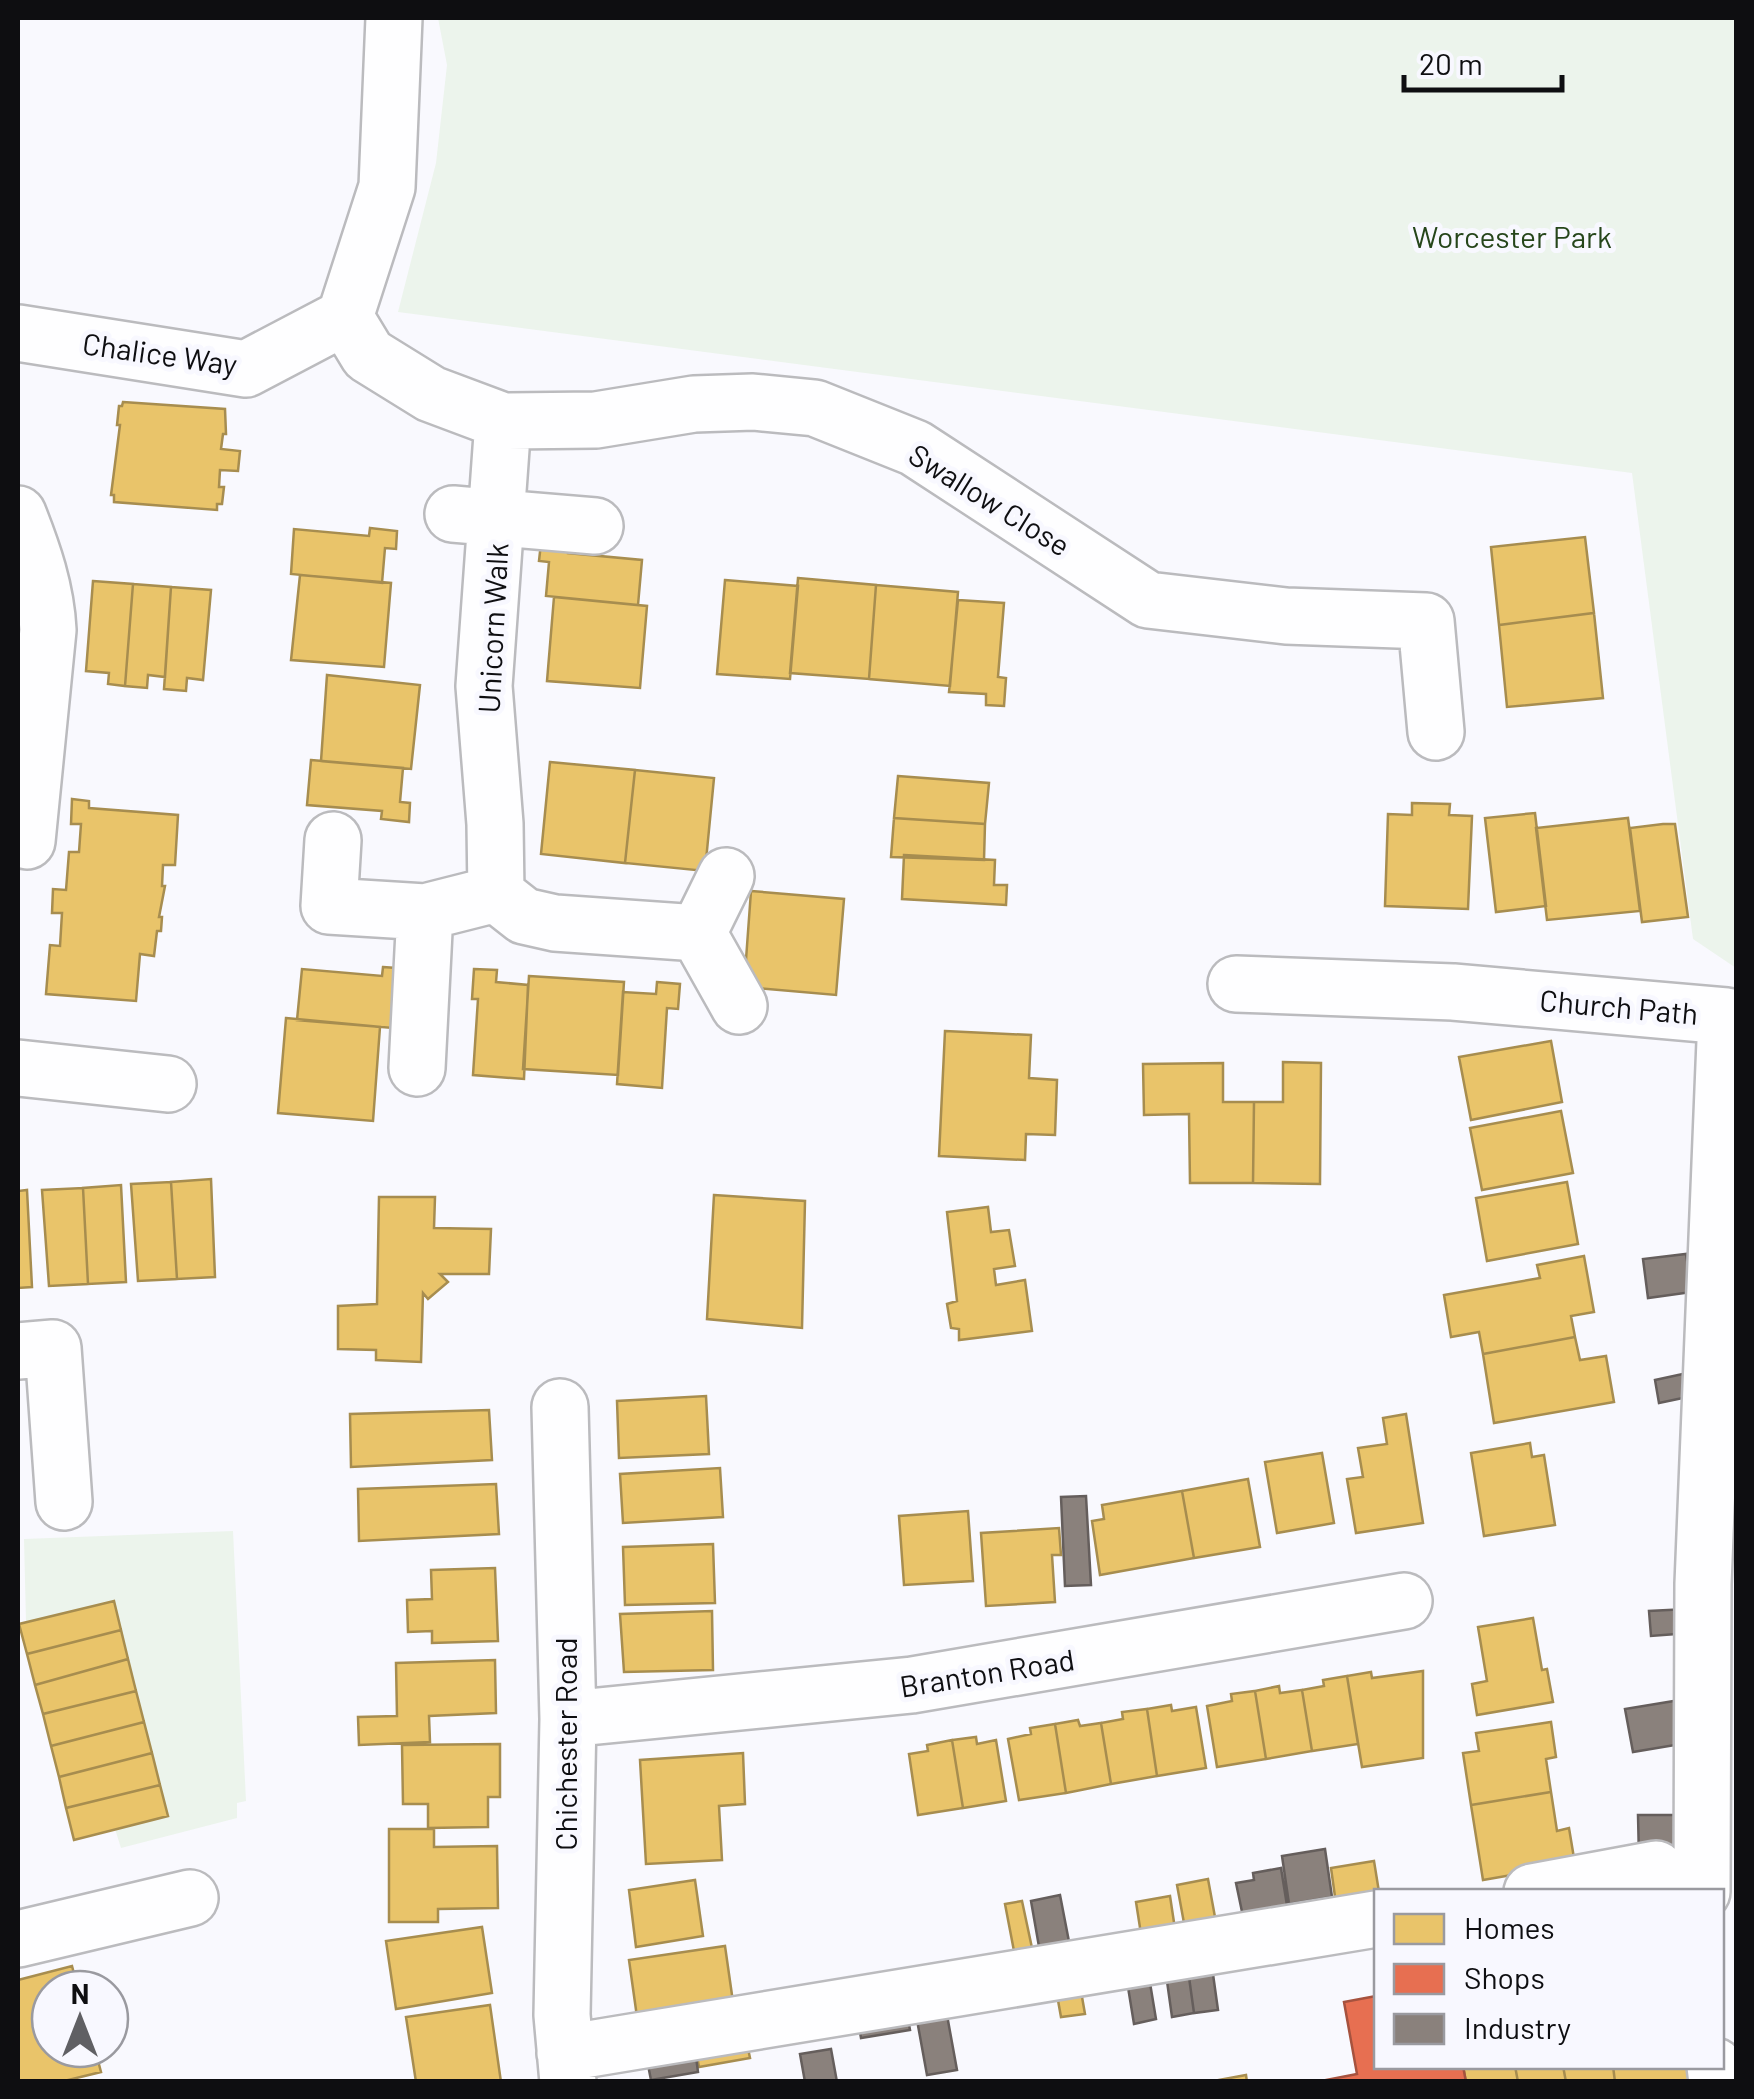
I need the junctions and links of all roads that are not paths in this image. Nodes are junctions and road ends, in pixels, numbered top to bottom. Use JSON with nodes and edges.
{"nodes":[{"id":1,"x":394,"y":18,"type":"edge"},
{"id":2,"x":345,"y":317,"type":"junction"},
{"id":3,"x":18,"y":343,"type":"edge"},
{"id":4,"x":503,"y":421,"type":"junction"},
{"id":5,"x":18,"y":514,"type":"edge"},
{"id":6,"x":476,"y":516,"type":"junction"},
{"id":7,"x":595,"y":526,"type":"dead end"},
{"id":8,"x":1436,"y":732,"type":"dead end"},
{"id":9,"x":333,"y":840,"type":"dead end"},
{"id":10,"x":27,"y":841,"type":"dead end"},
{"id":11,"x":726,"y":876,"type":"dead end"},
{"id":12,"x":496,"y":894,"type":"junction"},
{"id":13,"x":413,"y":918,"type":"junction"},
{"id":14,"x":698,"y":932,"type":"junction"},
{"id":15,"x":1236,"y":984,"type":"dead end"},
{"id":16,"x":739,"y":1006,"type":"dead end"},
{"id":17,"x":18,"y":1068,"type":"edge"},
{"id":18,"x":417,"y":1068,"type":"dead end"},
{"id":19,"x":168,"y":1084,"type":"dead end"},
{"id":20,"x":18,"y":1350,"type":"edge"},
{"id":21,"x":560,"y":1406,"type":"dead end"},
{"id":22,"x":64,"y":1502,"type":"dead end"},
{"id":23,"x":1404,"y":1601,"type":"dead end"},
{"id":24,"x":568,"y":1718,"type":"junction"},
{"id":25,"x":1679,"y":1880,"type":"edge"},
{"id":26,"x":1569,"y":1889,"type":"edge"},
{"id":27,"x":190,"y":1898,"type":"dead end"},
{"id":28,"x":1374,"y":1919,"type":"edge"},
{"id":29,"x":18,"y":1939,"type":"edge"},
{"id":30,"x":566,"y":2067,"type":"edge"}],
"edges":[{"from":1,"to":2,"type":"street"},
{"from":2,"to":3,"type":"street","name":"Chalice Way"},
{"from":2,"to":4,"type":"street","name":"Swallow Close"},
{"from":4,"to":6,"type":"street","name":"Unicorn Walk"},
{"from":4,"to":8,"type":"street","name":"Swallow Close"},
{"from":5,"to":10,"type":"street"},
{"from":6,"to":7,"type":"street"},
{"from":6,"to":12,"type":"street","name":"Unicorn Walk"},
{"from":9,"to":13,"type":"street"},
{"from":11,"to":14,"type":"street"},
{"from":12,"to":13,"type":"street"},
{"from":12,"to":14,"type":"street"},
{"from":13,"to":18,"type":"street"},
{"from":14,"to":16,"type":"street"},
{"from":15,"to":25,"type":"street","name":"Church Path"},
{"from":17,"to":19,"type":"street"},
{"from":20,"to":22,"type":"street"},
{"from":21,"to":24,"type":"street","name":"Chichester Road"},
{"from":23,"to":24,"type":"street","name":"Branton Road"},
{"from":24,"to":30,"type":"street","name":"Chichester Road"},
{"from":25,"to":26,"type":"street"},
{"from":27,"to":29,"type":"street"},
{"from":28,"to":30,"type":"street"}]}
